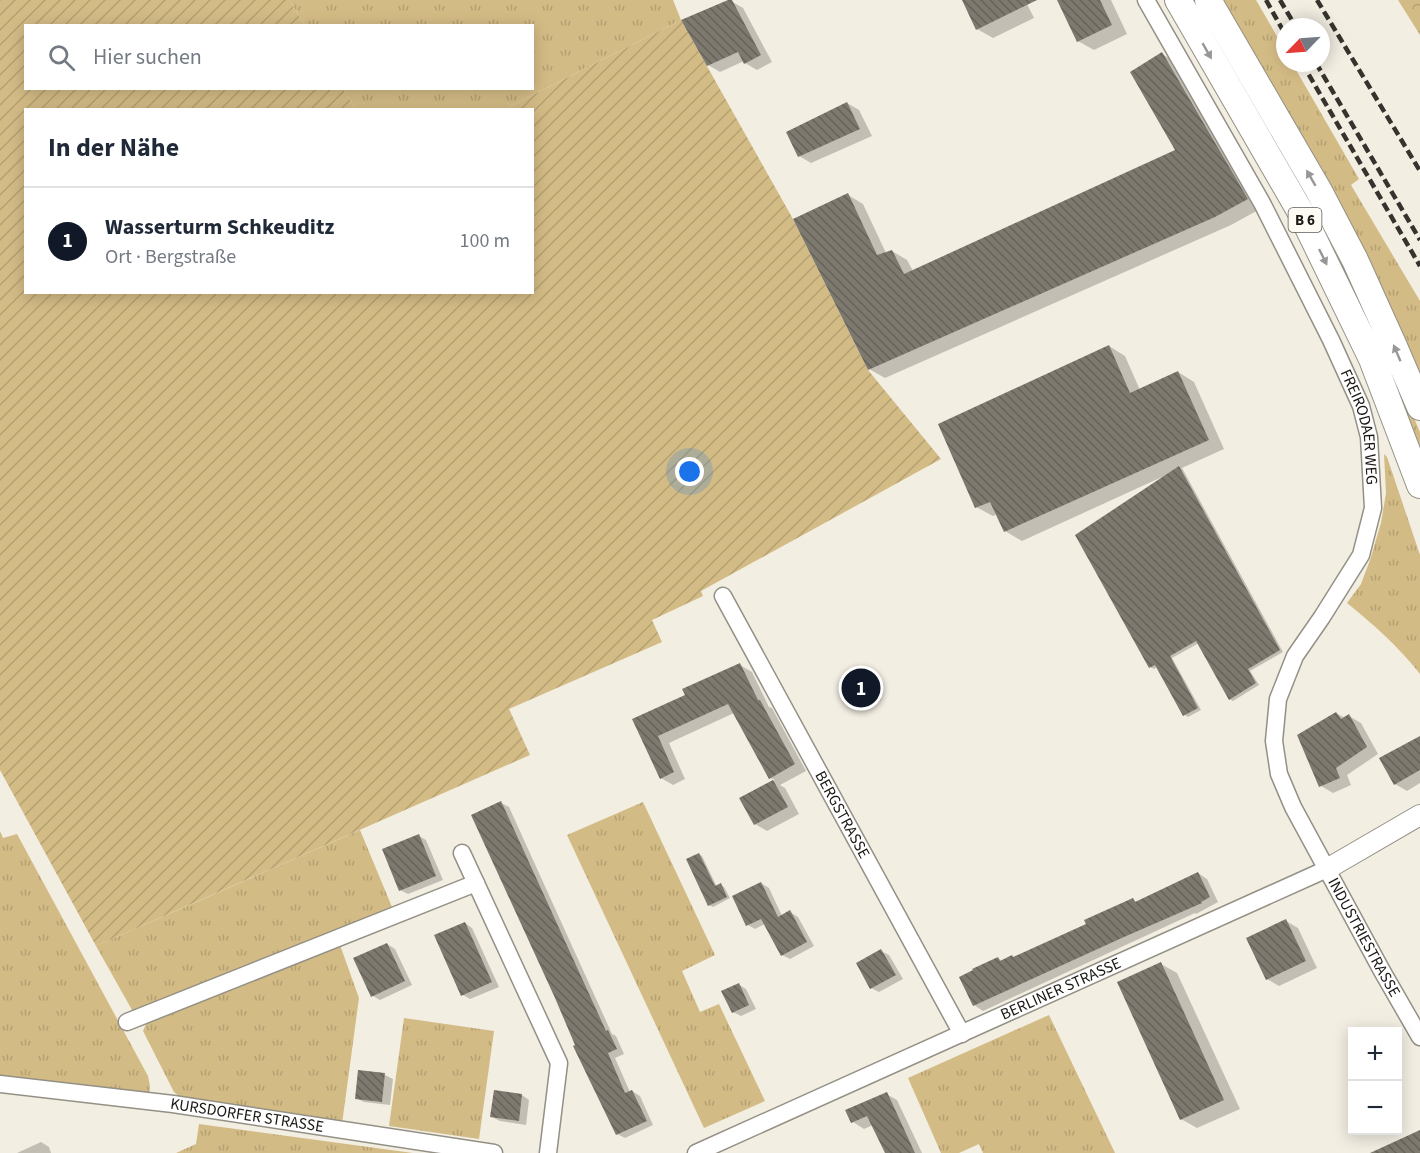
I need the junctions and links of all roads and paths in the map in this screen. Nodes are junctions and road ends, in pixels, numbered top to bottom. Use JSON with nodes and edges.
{"nodes":[{"id":1,"x":1146,"y":0,"type":"edge"},
{"id":2,"x":1178,"y":0,"type":"edge"},
{"id":3,"x":1208,"y":0,"type":"edge"},
{"id":4,"x":1420,"y":407,"type":"edge"},
{"id":5,"x":1420,"y":485,"type":"edge"},
{"id":6,"x":723,"y":596,"type":"dead end"},
{"id":7,"x":1420,"y":815,"type":"edge"},
{"id":8,"x":462,"y":853,"type":"dead end"},
{"id":9,"x":1327,"y":869,"type":"junction"},
{"id":10,"x":476,"y":884,"type":"junction"},
{"id":11,"x":127,"y":1022,"type":"dead end"},
{"id":12,"x":962,"y":1034,"type":"junction"},
{"id":13,"x":1420,"y":1037,"type":"edge"},
{"id":14,"x":0,"y":1084,"type":"edge"},
{"id":15,"x":494,"y":1153,"type":"edge"},
{"id":16,"x":548,"y":1153,"type":"edge"},
{"id":17,"x":696,"y":1153,"type":"edge"}],
"edges":[{"from":1,"to":9,"type":"street","name":"FREIRODAER WEG"},
{"from":2,"to":5,"type":"main road","number":"B 6","one_way":true},
{"from":4,"to":3,"type":"main road","number":"B 6","one_way":true},
{"from":6,"to":12,"type":"street","name":"BERGSTRASSE"},
{"from":7,"to":9,"type":"street","name":"BERLINER STRASSE"},
{"from":8,"to":10,"type":"street"},
{"from":9,"to":12,"type":"street","name":"BERLINER STRASSE"},
{"from":9,"to":13,"type":"street","name":"INDUSTRIESTRASSE"},
{"from":10,"to":11,"type":"street"},
{"from":10,"to":16,"type":"street"},
{"from":12,"to":17,"type":"street","name":"BERLINER STRASSE"},
{"from":14,"to":15,"type":"street","name":"KURSDORFER STRASSE"}]}
